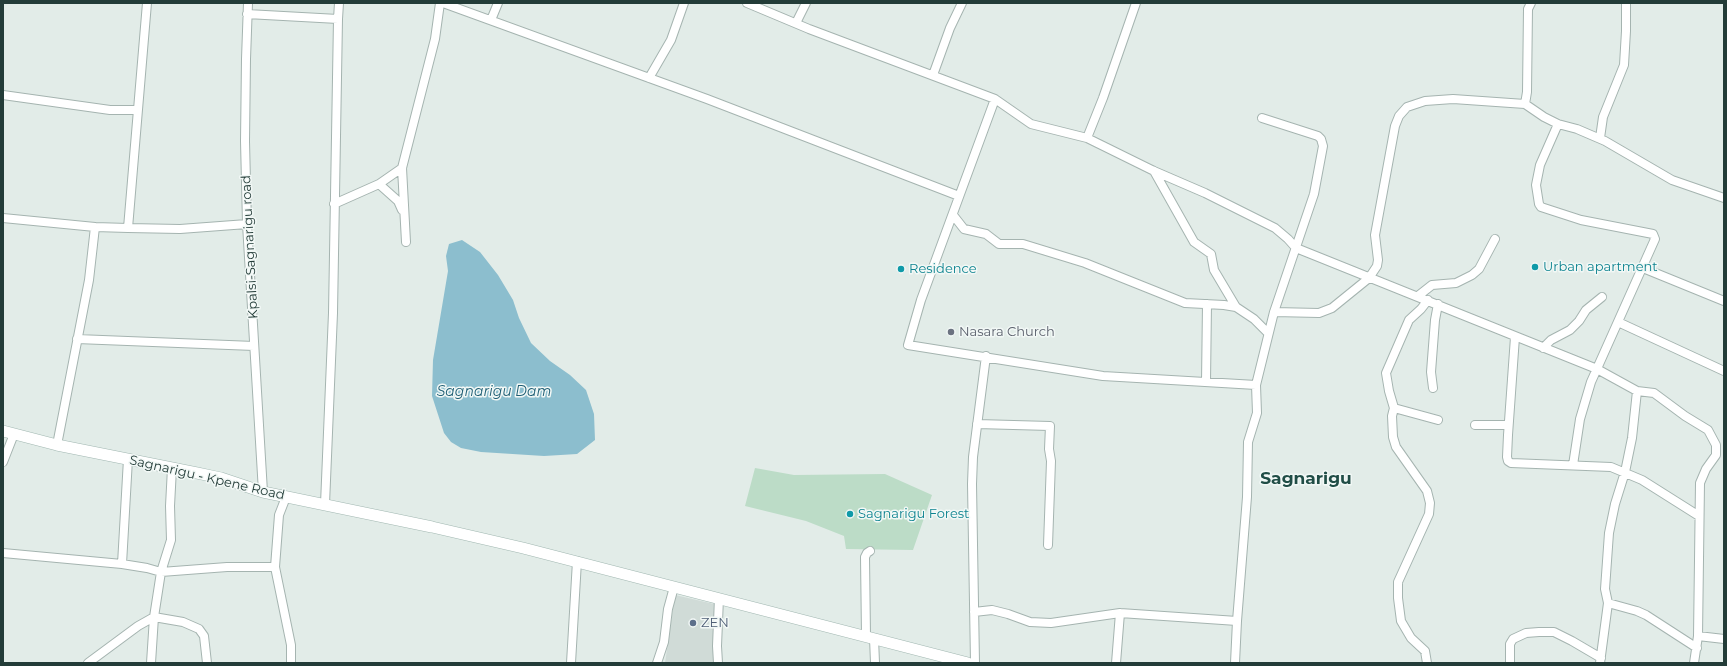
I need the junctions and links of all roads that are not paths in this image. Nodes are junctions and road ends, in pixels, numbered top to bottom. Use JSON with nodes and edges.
{"nodes":[{"id":1,"x":147,"y":3,"type":"edge"},
{"id":2,"x":248,"y":3,"type":"edge"},
{"id":3,"x":339,"y":3,"type":"edge"},
{"id":4,"x":441,"y":3,"type":"edge"},
{"id":5,"x":498,"y":3,"type":"edge"},
{"id":6,"x":684,"y":3,"type":"edge"},
{"id":7,"x":747,"y":3,"type":"edge"},
{"id":8,"x":806,"y":3,"type":"edge"},
{"id":9,"x":962,"y":3,"type":"edge"},
{"id":10,"x":1136,"y":3,"type":"edge"},
{"id":11,"x":1531,"y":3,"type":"edge"},
{"id":12,"x":1626,"y":3,"type":"edge"},
{"id":13,"x":247,"y":14,"type":"junction"},
{"id":14,"x":338,"y":19,"type":"junction"},
{"id":15,"x":491,"y":20,"type":"junction"},
{"id":16,"x":796,"y":23,"type":"junction"},
{"id":17,"x":933,"y":75,"type":"junction"},
{"id":18,"x":649,"y":78,"type":"junction"},
{"id":19,"x":3,"y":95,"type":"edge"},
{"id":20,"x":995,"y":99,"type":"junction"},
{"id":21,"x":1525,"y":104,"type":"junction"},
{"id":22,"x":138,"y":110,"type":"junction"},
{"id":23,"x":1262,"y":118,"type":"dead end"},
{"id":24,"x":1558,"y":124,"type":"junction"},
{"id":25,"x":1087,"y":138,"type":"junction"},
{"id":26,"x":1600,"y":138,"type":"junction"},
{"id":27,"x":402,"y":168,"type":"junction"},
{"id":28,"x":1154,"y":171,"type":"junction"},
{"id":29,"x":379,"y":184,"type":"junction"},
{"id":30,"x":959,"y":196,"type":"junction"},
{"id":31,"x":1724,"y":198,"type":"edge"},
{"id":32,"x":334,"y":204,"type":"junction"},
{"id":33,"x":404,"y":214,"type":"junction"},
{"id":34,"x":953,"y":215,"type":"junction"},
{"id":35,"x":3,"y":218,"type":"edge"},
{"id":36,"x":247,"y":224,"type":"junction"},
{"id":37,"x":95,"y":227,"type":"junction"},
{"id":38,"x":128,"y":228,"type":"junction"},
{"id":39,"x":1495,"y":239,"type":"dead end"},
{"id":40,"x":406,"y":242,"type":"dead end"},
{"id":41,"x":1296,"y":248,"type":"junction"},
{"id":42,"x":1643,"y":268,"type":"junction"},
{"id":43,"x":1369,"y":278,"type":"junction"},
{"id":44,"x":1418,"y":296,"type":"junction"},
{"id":45,"x":1602,"y":297,"type":"dead end"},
{"id":46,"x":1428,"y":300,"type":"junction"},
{"id":47,"x":1724,"y":301,"type":"edge"},
{"id":48,"x":1207,"y":304,"type":"junction"},
{"id":49,"x":1438,"y":304,"type":"junction"},
{"id":50,"x":1236,"y":307,"type":"junction"},
{"id":51,"x":1274,"y":312,"type":"junction"},
{"id":52,"x":1618,"y":322,"type":"junction"},
{"id":53,"x":1268,"y":333,"type":"junction"},
{"id":54,"x":1515,"y":337,"type":"junction"},
{"id":55,"x":77,"y":339,"type":"junction"},
{"id":56,"x":254,"y":346,"type":"junction"},
{"id":57,"x":1543,"y":348,"type":"junction"},
{"id":58,"x":986,"y":356,"type":"junction"},
{"id":59,"x":1597,"y":369,"type":"junction"},
{"id":60,"x":1724,"y":371,"type":"edge"},
{"id":61,"x":1206,"y":382,"type":"junction"},
{"id":62,"x":1256,"y":385,"type":"junction"},
{"id":63,"x":1433,"y":388,"type":"dead end"},
{"id":64,"x":1637,"y":391,"type":"junction"},
{"id":65,"x":1394,"y":408,"type":"junction"},
{"id":66,"x":1438,"y":420,"type":"dead end"},
{"id":67,"x":978,"y":424,"type":"junction"},
{"id":68,"x":1476,"y":425,"type":"dead end"},
{"id":69,"x":1508,"y":425,"type":"junction"},
{"id":70,"x":8,"y":433,"type":"edge"},
{"id":71,"x":56,"y":445,"type":"junction"},
{"id":72,"x":128,"y":459,"type":"junction"},
{"id":73,"x":3,"y":462,"type":"edge"},
{"id":74,"x":1573,"y":465,"type":"junction"},
{"id":75,"x":172,"y":468,"type":"junction"},
{"id":76,"x":1625,"y":472,"type":"junction"},
{"id":77,"x":263,"y":492,"type":"junction"},
{"id":78,"x":286,"y":497,"type":"junction"},
{"id":79,"x":326,"y":504,"type":"junction"},
{"id":80,"x":1699,"y":516,"type":"junction"},
{"id":81,"x":1048,"y":545,"type":"dead end"},
{"id":82,"x":870,"y":551,"type":"dead end"},
{"id":83,"x":3,"y":553,"type":"edge"},
{"id":84,"x":577,"y":561,"type":"junction"},
{"id":85,"x":122,"y":564,"type":"junction"},
{"id":86,"x":275,"y":567,"type":"junction"},
{"id":87,"x":162,"y":572,"type":"junction"},
{"id":88,"x":674,"y":587,"type":"junction"},
{"id":89,"x":719,"y":598,"type":"junction"},
{"id":90,"x":1608,"y":603,"type":"junction"},
{"id":91,"x":974,"y":612,"type":"junction"},
{"id":92,"x":1120,"y":613,"type":"junction"},
{"id":93,"x":154,"y":617,"type":"junction"},
{"id":94,"x":1236,"y":621,"type":"junction"},
{"id":95,"x":1698,"y":636,"type":"junction"},
{"id":96,"x":870,"y":637,"type":"junction"},
{"id":97,"x":1724,"y":639,"type":"edge"},
{"id":98,"x":1697,"y":648,"type":"junction"},
{"id":99,"x":1601,"y":661,"type":"edge"},
{"id":100,"x":962,"y":662,"type":"edge"},
{"id":101,"x":88,"y":663,"type":"edge"},
{"id":102,"x":151,"y":663,"type":"edge"},
{"id":103,"x":207,"y":663,"type":"edge"},
{"id":104,"x":291,"y":663,"type":"edge"},
{"id":105,"x":571,"y":663,"type":"edge"},
{"id":106,"x":657,"y":663,"type":"edge"},
{"id":107,"x":718,"y":663,"type":"edge"},
{"id":108,"x":875,"y":663,"type":"edge"},
{"id":109,"x":975,"y":663,"type":"edge"},
{"id":110,"x":1116,"y":663,"type":"edge"},
{"id":111,"x":1235,"y":663,"type":"edge"},
{"id":112,"x":1427,"y":663,"type":"edge"},
{"id":113,"x":1510,"y":663,"type":"edge"},
{"id":114,"x":1694,"y":663,"type":"edge"}],
"edges":[{"from":1,"to":22,"type":"street"},
{"from":2,"to":13,"type":"street","name":"Kpalsi-Sagnarigu road"},
{"from":3,"to":14,"type":"street"},
{"from":4,"to":15,"type":"street"},
{"from":4,"to":27,"type":"street"},
{"from":5,"to":15,"type":"street"},
{"from":6,"to":18,"type":"street"},
{"from":7,"to":16,"type":"street"},
{"from":8,"to":16,"type":"street"},
{"from":9,"to":17,"type":"street"},
{"from":10,"to":25,"type":"street"},
{"from":11,"to":21,"type":"street"},
{"from":12,"to":26,"type":"street"},
{"from":13,"to":14,"type":"street"},
{"from":13,"to":36,"type":"street","name":"Kpalsi-Sagnarigu road"},
{"from":14,"to":32,"type":"street"},
{"from":15,"to":18,"type":"street"},
{"from":16,"to":17,"type":"street"},
{"from":17,"to":20,"type":"street"},
{"from":18,"to":30,"type":"street"},
{"from":19,"to":22,"type":"street"},
{"from":20,"to":25,"type":"street"},
{"from":20,"to":30,"type":"street"},
{"from":21,"to":24,"type":"street"},
{"from":21,"to":43,"type":"street"},
{"from":22,"to":38,"type":"street"},
{"from":23,"to":41,"type":"street"},
{"from":24,"to":26,"type":"street"},
{"from":24,"to":42,"type":"street"},
{"from":25,"to":28,"type":"street"},
{"from":26,"to":31,"type":"street"},
{"from":27,"to":29,"type":"street"},
{"from":27,"to":33,"type":"street"},
{"from":28,"to":41,"type":"street"},
{"from":28,"to":50,"type":"street"},
{"from":29,"to":32,"type":"street"},
{"from":29,"to":33,"type":"street"},
{"from":30,"to":34,"type":"street"},
{"from":32,"to":79,"type":"street"},
{"from":33,"to":40,"type":"street"},
{"from":34,"to":48,"type":"street"},
{"from":34,"to":58,"type":"street"},
{"from":35,"to":37,"type":"street"},
{"from":36,"to":38,"type":"street"},
{"from":36,"to":56,"type":"street","name":"Kpalsi-Sagnarigu road"},
{"from":37,"to":38,"type":"street"},
{"from":37,"to":55,"type":"street"},
{"from":39,"to":44,"type":"street"},
{"from":41,"to":43,"type":"street"},
{"from":41,"to":51,"type":"street"},
{"from":42,"to":47,"type":"street"},
{"from":42,"to":52,"type":"street"},
{"from":43,"to":44,"type":"street"},
{"from":43,"to":51,"type":"street"},
{"from":44,"to":46,"type":"street"},
{"from":45,"to":57,"type":"street"},
{"from":46,"to":49,"type":"street"},
{"from":46,"to":65,"type":"street"},
{"from":48,"to":50,"type":"street"},
{"from":48,"to":61,"type":"street"},
{"from":49,"to":54,"type":"street"},
{"from":49,"to":63,"type":"street"},
{"from":50,"to":53,"type":"street"},
{"from":51,"to":53,"type":"street"},
{"from":52,"to":59,"type":"street"},
{"from":52,"to":60,"type":"street"},
{"from":53,"to":62,"type":"street"},
{"from":54,"to":57,"type":"street"},
{"from":54,"to":69,"type":"street"},
{"from":55,"to":56,"type":"street"},
{"from":55,"to":71,"type":"street"},
{"from":56,"to":77,"type":"street","name":"Kpalsi-Sagnarigu road"},
{"from":57,"to":59,"type":"street"},
{"from":58,"to":61,"type":"street"},
{"from":58,"to":67,"type":"street"},
{"from":59,"to":64,"type":"street"},
{"from":59,"to":74,"type":"street"},
{"from":61,"to":62,"type":"street"},
{"from":62,"to":94,"type":"street"},
{"from":64,"to":76,"type":"street"},
{"from":64,"to":80,"type":"street"},
{"from":65,"to":66,"type":"street"},
{"from":65,"to":112,"type":"street"},
{"from":67,"to":81,"type":"street"},
{"from":67,"to":91,"type":"street"},
{"from":68,"to":69,"type":"street"},
{"from":69,"to":74,"type":"street"},
{"from":70,"to":71,"type":"street","name":"Sagnarigu - Kpene Road"},
{"from":70,"to":73,"type":"street"},
{"from":71,"to":72,"type":"street","name":"Sagnarigu - Kpene Road"},
{"from":72,"to":75,"type":"street","name":"Sagnarigu - Kpene Road"},
{"from":72,"to":85,"type":"street"},
{"from":74,"to":76,"type":"street"},
{"from":75,"to":77,"type":"street","name":"Sagnarigu - Kpene Road"},
{"from":75,"to":87,"type":"street"},
{"from":76,"to":80,"type":"street"},
{"from":76,"to":90,"type":"street"},
{"from":77,"to":78,"type":"street","name":"Sagnarigu - Kpene Road"},
{"from":78,"to":79,"type":"street","name":"Sagnarigu - Kpene Road"},
{"from":78,"to":86,"type":"street"},
{"from":79,"to":84,"type":"street","name":"Sagnarigu - Kpene Road"},
{"from":80,"to":95,"type":"street"},
{"from":82,"to":96,"type":"street"},
{"from":83,"to":85,"type":"street"},
{"from":84,"to":88,"type":"street","name":"Sagnarigu - Kpene Road"},
{"from":84,"to":105,"type":"street"},
{"from":85,"to":87,"type":"street"},
{"from":86,"to":87,"type":"street"},
{"from":86,"to":104,"type":"street"},
{"from":87,"to":93,"type":"street"},
{"from":88,"to":89,"type":"street","name":"Sagnarigu - Kpene Road"},
{"from":88,"to":106,"type":"street"},
{"from":89,"to":96,"type":"street","name":"Sagnarigu - Kpene Road"},
{"from":89,"to":107,"type":"street"},
{"from":90,"to":98,"type":"street"},
{"from":90,"to":99,"type":"street"},
{"from":91,"to":92,"type":"street"},
{"from":91,"to":109,"type":"street"},
{"from":92,"to":94,"type":"street"},
{"from":92,"to":110,"type":"street"},
{"from":93,"to":101,"type":"street"},
{"from":93,"to":102,"type":"street"},
{"from":93,"to":103,"type":"street"},
{"from":94,"to":111,"type":"street"},
{"from":95,"to":97,"type":"street"},
{"from":95,"to":98,"type":"street"},
{"from":96,"to":100,"type":"street","name":"Sagnarigu - Kpene Road"},
{"from":96,"to":108,"type":"street"},
{"from":98,"to":114,"type":"street"},
{"from":99,"to":113,"type":"street"}]}
